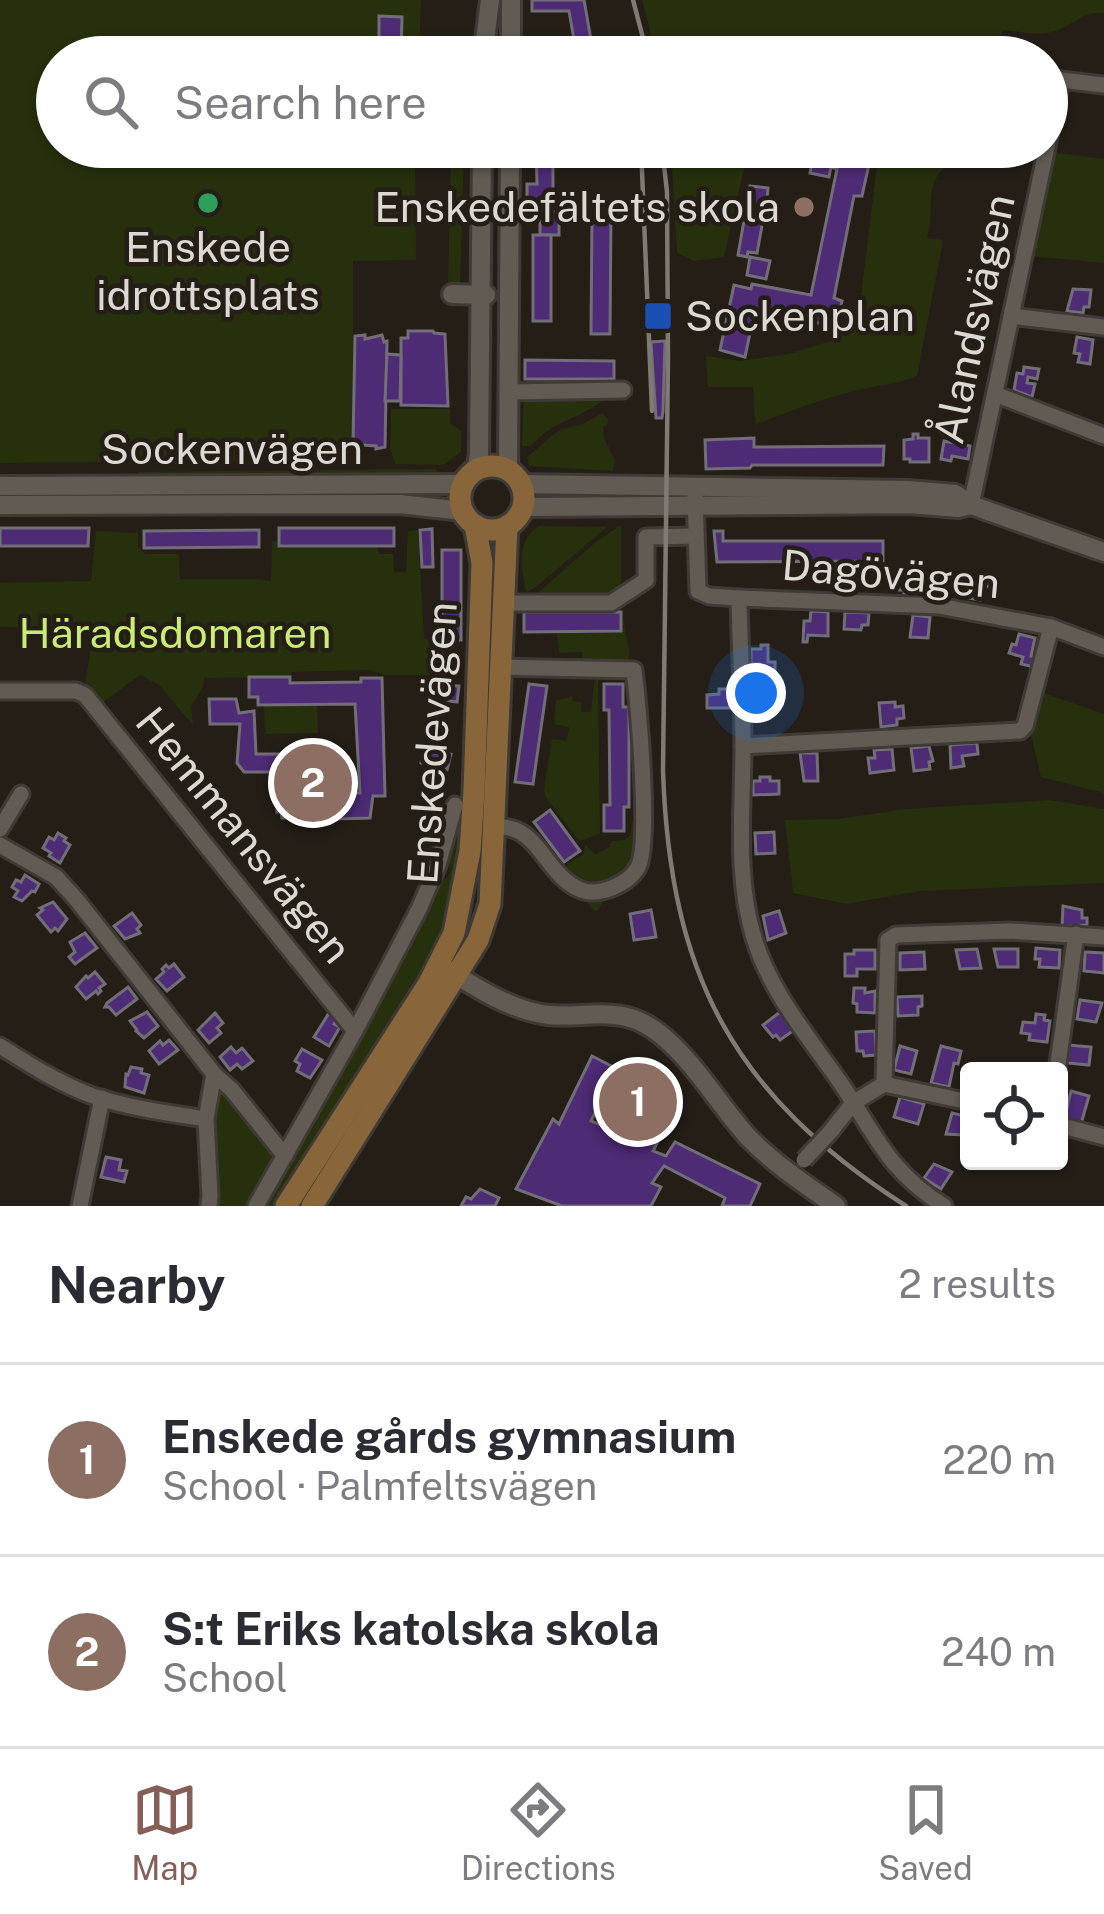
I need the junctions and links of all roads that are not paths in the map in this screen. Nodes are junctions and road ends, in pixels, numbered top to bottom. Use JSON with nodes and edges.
{"nodes":[{"id":1,"x":490,"y":0,"type":"edge"},
{"id":2,"x":511,"y":0,"type":"edge"},
{"id":3,"x":486,"y":36,"type":"edge"},
{"id":4,"x":511,"y":36,"type":"edge"},
{"id":5,"x":1068,"y":81,"type":"edge"},
{"id":6,"x":1104,"y":85,"type":"edge"},
{"id":7,"x":482,"y":168,"type":"edge"},
{"id":8,"x":510,"y":168,"type":"edge"},
{"id":9,"x":1043,"y":168,"type":"edge"},
{"id":10,"x":452,"y":294,"type":"dead end"},
{"id":11,"x":509,"y":295,"type":"junction"},
{"id":12,"x":479,"y":296,"type":"junction"},
{"id":13,"x":1011,"y":316,"type":"junction"},
{"id":14,"x":1104,"y":327,"type":"edge"},
{"id":15,"x":623,"y":390,"type":"dead end"},
{"id":16,"x":508,"y":392,"type":"junction"},
{"id":17,"x":995,"y":394,"type":"junction"},
{"id":18,"x":1104,"y":436,"type":"edge"},
{"id":19,"x":470,"y":478,"type":"junction"},
{"id":20,"x":0,"y":486,"type":"edge"},
{"id":21,"x":517,"y":487,"type":"junction"},
{"id":22,"x":695,"y":495,"type":"junction"},
{"id":23,"x":0,"y":505,"type":"edge"},
{"id":24,"x":971,"y":505,"type":"junction"},
{"id":25,"x":469,"y":518,"type":"junction"},
{"id":26,"x":507,"y":526,"type":"junction"},
{"id":27,"x":697,"y":536,"type":"junction"},
{"id":28,"x":1104,"y":552,"type":"edge"},
{"id":29,"x":739,"y":598,"type":"junction"},
{"id":30,"x":502,"y":603,"type":"junction"},
{"id":31,"x":1051,"y":627,"type":"junction"},
{"id":32,"x":1104,"y":647,"type":"edge"},
{"id":33,"x":499,"y":667,"type":"junction"},
{"id":34,"x":0,"y":691,"type":"edge"},
{"id":35,"x":743,"y":746,"type":"junction"},
{"id":36,"x":21,"y":794,"type":"dead end"},
{"id":37,"x":455,"y":805,"type":"dead end"},
{"id":38,"x":493,"y":825,"type":"junction"},
{"id":39,"x":0,"y":829,"type":"edge"},
{"id":40,"x":0,"y":845,"type":"edge"},
{"id":41,"x":1076,"y":934,"type":"junction"},
{"id":42,"x":1104,"y":937,"type":"edge"},
{"id":43,"x":448,"y":969,"type":"junction"},
{"id":44,"x":355,"y":1031,"type":"junction"},
{"id":45,"x":0,"y":1046,"type":"edge"},
{"id":46,"x":1058,"y":1062,"type":"edge"},
{"id":47,"x":214,"y":1074,"type":"junction"},
{"id":48,"x":884,"y":1084,"type":"junction"},
{"id":49,"x":102,"y":1098,"type":"junction"},
{"id":50,"x":960,"y":1100,"type":"edge"},
{"id":51,"x":854,"y":1103,"type":"junction"},
{"id":52,"x":206,"y":1120,"type":"junction"},
{"id":53,"x":1068,"y":1127,"type":"edge"},
{"id":54,"x":1104,"y":1137,"type":"edge"},
{"id":55,"x":285,"y":1156,"type":"junction"},
{"id":56,"x":798,"y":1167,"type":"junction"},
{"id":57,"x":80,"y":1206,"type":"edge"},
{"id":58,"x":208,"y":1206,"type":"edge"},
{"id":59,"x":256,"y":1206,"type":"edge"},
{"id":60,"x":286,"y":1206,"type":"edge"},
{"id":61,"x":312,"y":1206,"type":"edge"},
{"id":62,"x":836,"y":1206,"type":"edge"},
{"id":63,"x":944,"y":1206,"type":"edge"}],
"edges":[{"from":1,"to":3,"type":"street"},
{"from":2,"to":4,"type":"street"},
{"from":5,"to":6,"type":"street"},
{"from":7,"to":12,"type":"street"},
{"from":8,"to":11,"type":"street"},
{"from":9,"to":13,"type":"street","name":"Ålandsvägen"},
{"from":10,"to":12,"type":"street"},
{"from":11,"to":12,"type":"street"},
{"from":11,"to":16,"type":"street"},
{"from":12,"to":19,"type":"street"},
{"from":13,"to":14,"type":"street"},
{"from":13,"to":17,"type":"street","name":"Ålandsvägen"},
{"from":15,"to":16,"type":"street"},
{"from":16,"to":21,"type":"street"},
{"from":17,"to":18,"type":"street"},
{"from":17,"to":24,"type":"street","name":"Ålandsvägen"},
{"from":19,"to":20,"type":"street","name":"Sockenvägen"},
{"from":19,"to":21,"type":"main road"},
{"from":19,"to":25,"type":"main road"},
{"from":21,"to":22,"type":"street"},
{"from":21,"to":26,"type":"main road"},
{"from":22,"to":24,"type":"street"},
{"from":22,"to":27,"type":"street"},
{"from":23,"to":25,"type":"street","name":"Sockenvägen"},
{"from":24,"to":28,"type":"street"},
{"from":25,"to":26,"type":"main road"},
{"from":25,"to":43,"type":"main road","name":"Enskedevägen"},
{"from":26,"to":30,"type":"main road","name":"Enskedevägen"},
{"from":27,"to":29,"type":"street"},
{"from":27,"to":30,"type":"street"},
{"from":29,"to":31,"type":"street","name":"Dagövägen"},
{"from":29,"to":35,"type":"street"},
{"from":30,"to":33,"type":"main road","name":"Enskedevägen"},
{"from":31,"to":32,"type":"street","name":"Dagövägen"},
{"from":31,"to":35,"type":"street"},
{"from":33,"to":38,"type":"main road","name":"Enskedevägen"},
{"from":33,"to":38,"type":"street"},
{"from":34,"to":44,"type":"street","name":"Hemmansvägen"},
{"from":35,"to":51,"type":"street"},
{"from":36,"to":39,"type":"street"},
{"from":37,"to":44,"type":"street","name":"Enskedevägen"},
{"from":38,"to":43,"type":"main road","name":"Enskedevägen"},
{"from":40,"to":47,"type":"street"},
{"from":41,"to":42,"type":"street"},
{"from":41,"to":46,"type":"street"},
{"from":41,"to":48,"type":"street"},
{"from":43,"to":56,"type":"street"},
{"from":43,"to":60,"type":"main road","name":"Enskedevägen"},
{"from":43,"to":61,"type":"main road","name":"Enskedevägen"},
{"from":44,"to":55,"type":"street","name":"Enskedevägen"},
{"from":45,"to":49,"type":"street"},
{"from":47,"to":52,"type":"street"},
{"from":47,"to":55,"type":"street"},
{"from":48,"to":50,"type":"street"},
{"from":48,"to":51,"type":"street"},
{"from":49,"to":52,"type":"street"},
{"from":49,"to":57,"type":"street"},
{"from":51,"to":56,"type":"street","bridge":true},
{"from":51,"to":63,"type":"street"},
{"from":52,"to":58,"type":"street"},
{"from":53,"to":54,"type":"street"},
{"from":55,"to":59,"type":"street","name":"Enskedevägen"},
{"from":56,"to":62,"type":"street"}]}
